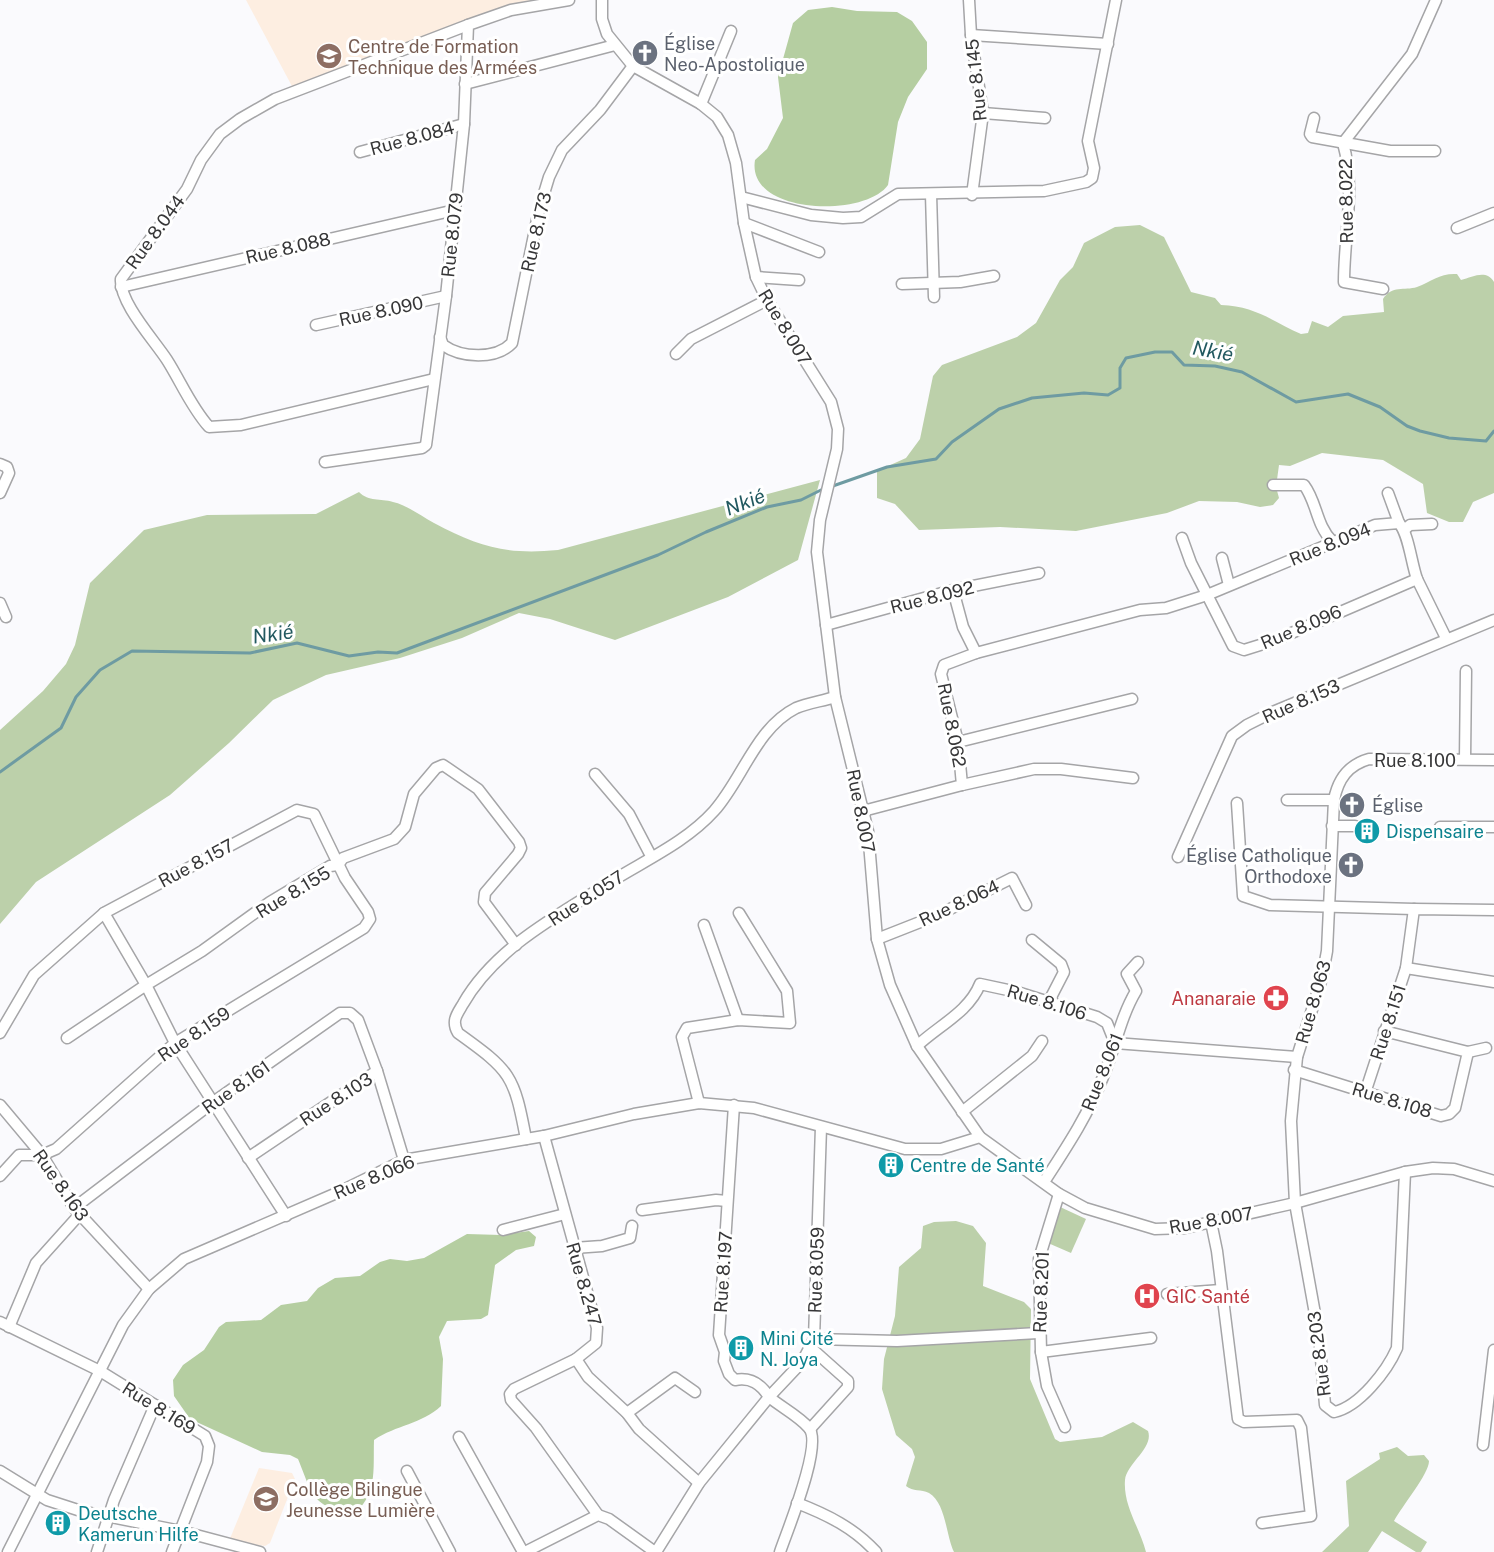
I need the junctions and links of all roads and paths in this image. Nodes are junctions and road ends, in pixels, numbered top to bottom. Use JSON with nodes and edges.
{"nodes":[{"id":1,"x":569,"y":0,"type":"edge"},
{"id":2,"x":602,"y":0,"type":"edge"},
{"id":3,"x":969,"y":0,"type":"edge"},
{"id":4,"x":1116,"y":0,"type":"edge"},
{"id":5,"x":1436,"y":0,"type":"edge"},
{"id":6,"x":468,"y":26,"type":"junction"},
{"id":7,"x":731,"y":31,"type":"dead end"},
{"id":8,"x":971,"y":35,"type":"junction"},
{"id":9,"x":1108,"y":44,"type":"junction"},
{"id":10,"x":615,"y":45,"type":"junction"},
{"id":11,"x":633,"y":66,"type":"junction"},
{"id":12,"x":465,"y":84,"type":"junction"},
{"id":13,"x":701,"y":104,"type":"junction"},
{"id":14,"x":983,"y":113,"type":"junction"},
{"id":15,"x":1045,"y":118,"type":"dead end"},
{"id":16,"x":1314,"y":118,"type":"dead end"},
{"id":17,"x":464,"y":124,"type":"junction"},
{"id":18,"x":1343,"y":143,"type":"junction"},
{"id":19,"x":1435,"y":151,"type":"dead end"},
{"id":20,"x":360,"y":152,"type":"dead end"},
{"id":21,"x":931,"y":194,"type":"junction"},
{"id":22,"x":972,"y":195,"type":"junction"},
{"id":23,"x":741,"y":197,"type":"junction"},
{"id":24,"x":455,"y":210,"type":"junction"},
{"id":25,"x":1494,"y":213,"type":"edge"},
{"id":26,"x":744,"y":223,"type":"junction"},
{"id":27,"x":1457,"y":228,"type":"dead end"},
{"id":28,"x":819,"y":252,"type":"dead end"},
{"id":29,"x":994,"y":276,"type":"dead end"},
{"id":30,"x":756,"y":277,"type":"junction"},
{"id":31,"x":800,"y":280,"type":"dead end"},
{"id":32,"x":935,"y":282,"type":"junction"},
{"id":33,"x":902,"y":284,"type":"dead end"},
{"id":34,"x":121,"y":286,"type":"junction"},
{"id":35,"x":1383,"y":289,"type":"dead end"},
{"id":36,"x":446,"y":296,"type":"junction"},
{"id":37,"x":934,"y":297,"type":"dead end"},
{"id":38,"x":767,"y":300,"type":"junction"},
{"id":39,"x":316,"y":325,"type":"dead end"},
{"id":40,"x":440,"y":337,"type":"junction"},
{"id":41,"x":676,"y":354,"type":"dead end"},
{"id":42,"x":434,"y":379,"type":"junction"},
{"id":43,"x":325,"y":462,"type":"dead end"},
{"id":44,"x":0,"y":464,"type":"edge"},
{"id":45,"x":1272,"y":485,"type":"dead end"},
{"id":46,"x":0,"y":493,"type":"edge"},
{"id":47,"x":1388,"y":493,"type":"dead end"},
{"id":48,"x":1432,"y":524,"type":"dead end"},
{"id":49,"x":1401,"y":526,"type":"junction"},
{"id":50,"x":1182,"y":538,"type":"dead end"},
{"id":51,"x":1332,"y":541,"type":"junction"},
{"id":52,"x":1222,"y":558,"type":"dead end"},
{"id":53,"x":1039,"y":573,"type":"dead end"},
{"id":54,"x":1417,"y":579,"type":"junction"},
{"id":55,"x":1229,"y":585,"type":"junction"},
{"id":56,"x":953,"y":590,"type":"junction"},
{"id":57,"x":1207,"y":595,"type":"junction"},
{"id":58,"x":0,"y":603,"type":"edge"},
{"id":59,"x":6,"y":617,"type":"dead end"},
{"id":60,"x":1494,"y":620,"type":"edge"},
{"id":61,"x":826,"y":625,"type":"junction"},
{"id":62,"x":1446,"y":638,"type":"junction"},
{"id":63,"x":976,"y":653,"type":"junction"},
{"id":64,"x":1466,"y":671,"type":"dead end"},
{"id":65,"x":835,"y":697,"type":"junction"},
{"id":66,"x":1132,"y":699,"type":"dead end"},
{"id":67,"x":958,"y":742,"type":"junction"},
{"id":68,"x":1465,"y":759,"type":"junction"},
{"id":69,"x":1494,"y":760,"type":"edge"},
{"id":70,"x":595,"y":774,"type":"dead end"},
{"id":71,"x":1133,"y":777,"type":"dead end"},
{"id":72,"x":1342,"y":777,"type":"joint"},
{"id":73,"x":962,"y":785,"type":"junction"},
{"id":74,"x":1287,"y":800,"type":"dead end"},
{"id":75,"x":1334,"y":800,"type":"junction"},
{"id":76,"x":1237,"y":803,"type":"dead end"},
{"id":77,"x":863,"y":811,"type":"junction"},
{"id":78,"x":1332,"y":826,"type":"junction"},
{"id":79,"x":1355,"y":826,"type":"dead end"},
{"id":80,"x":1440,"y":827,"type":"dead end"},
{"id":81,"x":1494,"y":827,"type":"edge"},
{"id":82,"x":651,"y":856,"type":"junction"},
{"id":83,"x":1178,"y":857,"type":"dead end"},
{"id":84,"x":338,"y":865,"type":"junction"},
{"id":85,"x":1026,"y":904,"type":"dead end"},
{"id":86,"x":1331,"y":907,"type":"junction"},
{"id":87,"x":1414,"y":909,"type":"junction"},
{"id":88,"x":1494,"y":910,"type":"edge"},
{"id":89,"x":104,"y":913,"type":"junction"},
{"id":90,"x":739,"y":914,"type":"dead end"},
{"id":91,"x":704,"y":925,"type":"dead end"},
{"id":92,"x":877,"y":939,"type":"junction"},
{"id":93,"x":1032,"y":940,"type":"dead end"},
{"id":94,"x":516,"y":945,"type":"junction"},
{"id":95,"x":1138,"y":962,"type":"dead end"},
{"id":96,"x":1406,"y":968,"type":"junction"},
{"id":97,"x":1494,"y":982,"type":"edge"},
{"id":98,"x":146,"y":985,"type":"junction"},
{"id":99,"x":1048,"y":1003,"type":"junction"},
{"id":100,"x":738,"y":1020,"type":"junction"},
{"id":101,"x":1384,"y":1031,"type":"junction"},
{"id":102,"x":0,"y":1033,"type":"edge"},
{"id":103,"x":67,"y":1038,"type":"dead end"},
{"id":104,"x":1042,"y":1041,"type":"dead end"},
{"id":105,"x":175,"y":1043,"type":"junction"},
{"id":106,"x":1115,"y":1043,"type":"junction"},
{"id":107,"x":916,"y":1046,"type":"junction"},
{"id":108,"x":1486,"y":1048,"type":"dead end"},
{"id":109,"x":1468,"y":1052,"type":"junction"},
{"id":110,"x":1297,"y":1057,"type":"junction"},
{"id":111,"x":1294,"y":1070,"type":"junction"},
{"id":112,"x":377,"y":1071,"type":"junction"},
{"id":113,"x":1365,"y":1093,"type":"junction"},
{"id":114,"x":212,"y":1103,"type":"junction"},
{"id":115,"x":699,"y":1103,"type":"junction"},
{"id":116,"x":0,"y":1106,"type":"edge"},
{"id":117,"x":734,"y":1106,"type":"junction"},
{"id":118,"x":962,"y":1112,"type":"junction"},
{"id":119,"x":821,"y":1127,"type":"junction"},
{"id":120,"x":544,"y":1136,"type":"junction"},
{"id":121,"x":980,"y":1137,"type":"junction"},
{"id":122,"x":526,"y":1139,"type":"junction"},
{"id":123,"x":42,"y":1155,"type":"junction"},
{"id":124,"x":248,"y":1158,"type":"junction"},
{"id":125,"x":404,"y":1160,"type":"junction"},
{"id":126,"x":1405,"y":1172,"type":"junction"},
{"id":127,"x":0,"y":1176,"type":"edge"},
{"id":128,"x":1494,"y":1181,"type":"edge"},
{"id":129,"x":1044,"y":1182,"type":"junction"},
{"id":130,"x":1059,"y":1194,"type":"junction"},
{"id":131,"x":728,"y":1201,"type":"junction"},
{"id":132,"x":1295,"y":1203,"type":"junction"},
{"id":133,"x":642,"y":1210,"type":"dead end"},
{"id":134,"x":77,"y":1211,"type":"junction"},
{"id":135,"x":565,"y":1214,"type":"junction"},
{"id":136,"x":286,"y":1216,"type":"junction"},
{"id":137,"x":1211,"y":1222,"type":"junction"},
{"id":138,"x":632,"y":1226,"type":"dead end"},
{"id":139,"x":503,"y":1230,"type":"dead end"},
{"id":140,"x":574,"y":1248,"type":"junction"},
{"id":141,"x":149,"y":1289,"type":"junction"},
{"id":142,"x":1221,"y":1290,"type":"junction"},
{"id":143,"x":1167,"y":1294,"type":"dead end"},
{"id":144,"x":4,"y":1324,"type":"edge"},
{"id":145,"x":1038,"y":1333,"type":"junction"},
{"id":146,"x":1151,"y":1338,"type":"dead end"},
{"id":147,"x":813,"y":1344,"type":"junction"},
{"id":148,"x":1494,"y":1350,"type":"edge"},
{"id":149,"x":1041,"y":1352,"type":"junction"},
{"id":150,"x":576,"y":1359,"type":"junction"},
{"id":151,"x":100,"y":1371,"type":"junction"},
{"id":152,"x":695,"y":1392,"type":"dead end"},
{"id":153,"x":769,"y":1397,"type":"junction"},
{"id":154,"x":155,"y":1405,"type":"junction"},
{"id":155,"x":627,"y":1413,"type":"junction"},
{"id":156,"x":1065,"y":1427,"type":"dead end"},
{"id":157,"x":810,"y":1429,"type":"junction"},
{"id":158,"x":459,"y":1437,"type":"dead end"},
{"id":159,"x":1483,"y":1445,"type":"dead end"},
{"id":160,"x":0,"y":1471,"type":"edge"},
{"id":161,"x":407,"y":1471,"type":"dead end"},
{"id":162,"x":699,"y":1483,"type":"junction"},
{"id":163,"x":37,"y":1492,"type":"junction"},
{"id":164,"x":797,"y":1503,"type":"junction"},
{"id":165,"x":598,"y":1515,"type":"junction"},
{"id":166,"x":109,"y":1517,"type":"junction"},
{"id":167,"x":1262,"y":1523,"type":"dead end"},
{"id":168,"x":181,"y":1531,"type":"junction"},
{"id":169,"x":8,"y":1552,"type":"edge"},
{"id":170,"x":97,"y":1552,"type":"edge"},
{"id":171,"x":172,"y":1552,"type":"edge"},
{"id":172,"x":260,"y":1552,"type":"edge"},
{"id":173,"x":450,"y":1552,"type":"edge"},
{"id":174,"x":524,"y":1552,"type":"edge"},
{"id":175,"x":655,"y":1552,"type":"edge"},
{"id":176,"x":780,"y":1552,"type":"edge"},
{"id":177,"x":876,"y":1552,"type":"edge"}],
"edges":[{"from":1,"to":6,"type":"street"},
{"from":2,"to":10,"type":"street","name":"Rue 8.007"},
{"from":3,"to":8,"type":"street","name":"Rue 8.145"},
{"from":4,"to":9,"type":"street"},
{"from":5,"to":18,"type":"street","name":"Rue 8.022"},
{"from":6,"to":12,"type":"street","name":"Rue 8.079"},
{"from":6,"to":34,"type":"street","name":"Rue 8.044"},
{"from":7,"to":13,"type":"street"},
{"from":8,"to":9,"type":"street"},
{"from":8,"to":14,"type":"street","name":"Rue 8.145"},
{"from":9,"to":22,"type":"street"},
{"from":10,"to":11,"type":"street","name":"Rue 8.007"},
{"from":10,"to":12,"type":"street"},
{"from":11,"to":13,"type":"street","name":"Rue 8.007"},
{"from":11,"to":40,"type":"street","name":"Rue 8.173"},
{"from":12,"to":17,"type":"street","name":"Rue 8.079"},
{"from":13,"to":23,"type":"street","name":"Rue 8.007"},
{"from":14,"to":15,"type":"street"},
{"from":14,"to":22,"type":"street","name":"Rue 8.145"},
{"from":16,"to":18,"type":"street"},
{"from":17,"to":20,"type":"street","name":"Rue 8.084"},
{"from":17,"to":24,"type":"street","name":"Rue 8.079"},
{"from":18,"to":19,"type":"street"},
{"from":18,"to":35,"type":"street","name":"Rue 8.022"},
{"from":21,"to":22,"type":"street"},
{"from":21,"to":23,"type":"street"},
{"from":21,"to":32,"type":"street"},
{"from":23,"to":26,"type":"street","name":"Rue 8.007"},
{"from":24,"to":34,"type":"street","name":"Rue 8.088"},
{"from":24,"to":36,"type":"street","name":"Rue 8.079"},
{"from":25,"to":27,"type":"street"},
{"from":26,"to":28,"type":"street"},
{"from":26,"to":30,"type":"street","name":"Rue 8.007"},
{"from":29,"to":32,"type":"street"},
{"from":30,"to":31,"type":"street"},
{"from":30,"to":38,"type":"street","name":"Rue 8.007"},
{"from":32,"to":33,"type":"street"},
{"from":32,"to":37,"type":"street"},
{"from":34,"to":42,"type":"street","name":"Rue 8.044"},
{"from":36,"to":39,"type":"street","name":"Rue 8.090"},
{"from":36,"to":40,"type":"street","name":"Rue 8.079"},
{"from":38,"to":41,"type":"street"},
{"from":38,"to":61,"type":"street","name":"Rue 8.007"},
{"from":40,"to":42,"type":"street","name":"Rue 8.079"},
{"from":42,"to":43,"type":"street","name":"Rue 8.079"},
{"from":44,"to":46,"type":"street"},
{"from":45,"to":51,"type":"street"},
{"from":47,"to":49,"type":"street"},
{"from":48,"to":49,"type":"street","name":"Rue 8.094"},
{"from":49,"to":51,"type":"street","name":"Rue 8.094"},
{"from":49,"to":54,"type":"street"},
{"from":50,"to":57,"type":"street","name":"Rue 8.096"},
{"from":51,"to":55,"type":"street","name":"Rue 8.094"},
{"from":52,"to":55,"type":"street"},
{"from":53,"to":56,"type":"street","name":"Rue 8.092"},
{"from":54,"to":57,"type":"street","name":"Rue 8.096"},
{"from":54,"to":62,"type":"street"},
{"from":55,"to":57,"type":"street","name":"Rue 8.094"},
{"from":56,"to":61,"type":"street","name":"Rue 8.092"},
{"from":56,"to":63,"type":"street"},
{"from":57,"to":63,"type":"street","name":"Rue 8.094"},
{"from":58,"to":59,"type":"street"},
{"from":60,"to":62,"type":"street","name":"Rue 8.153"},
{"from":61,"to":65,"type":"street","name":"Rue 8.007"},
{"from":62,"to":83,"type":"street","name":"Rue 8.153"},
{"from":63,"to":67,"type":"street","name":"Rue 8.062"},
{"from":64,"to":68,"type":"street"},
{"from":65,"to":77,"type":"street","name":"Rue 8.007"},
{"from":65,"to":82,"type":"street","name":"Rue 8.057"},
{"from":66,"to":67,"type":"street"},
{"from":67,"to":73,"type":"street","name":"Rue 8.062"},
{"from":68,"to":69,"type":"street","name":"Rue 8.100"},
{"from":68,"to":72,"type":"street","name":"Rue 8.100"},
{"from":70,"to":82,"type":"street"},
{"from":71,"to":73,"type":"street"},
{"from":72,"to":75,"type":"street","name":"Rue 8.063"},
{"from":73,"to":77,"type":"street","name":"Rue 8.062"},
{"from":74,"to":75,"type":"street"},
{"from":75,"to":78,"type":"street","name":"Rue 8.063"},
{"from":76,"to":86,"type":"street"},
{"from":77,"to":92,"type":"street","name":"Rue 8.007"},
{"from":78,"to":79,"type":"street"},
{"from":78,"to":86,"type":"street","name":"Rue 8.063"},
{"from":80,"to":81,"type":"street"},
{"from":82,"to":94,"type":"street","name":"Rue 8.057"},
{"from":84,"to":89,"type":"street","name":"Rue 8.157"},
{"from":84,"to":94,"type":"street","name":"Rue 8.155"},
{"from":84,"to":98,"type":"street","name":"Rue 8.155"},
{"from":84,"to":105,"type":"street","name":"Rue 8.159"},
{"from":85,"to":92,"type":"street","name":"Rue 8.064"},
{"from":86,"to":87,"type":"street"},
{"from":86,"to":110,"type":"street","name":"Rue 8.063"},
{"from":87,"to":88,"type":"street"},
{"from":87,"to":96,"type":"street"},
{"from":89,"to":98,"type":"street"},
{"from":89,"to":102,"type":"street"},
{"from":90,"to":100,"type":"street"},
{"from":91,"to":100,"type":"street"},
{"from":92,"to":107,"type":"street","name":"Rue 8.007"},
{"from":93,"to":99,"type":"street"},
{"from":94,"to":122,"type":"street","name":"Rue 8.057"},
{"from":95,"to":106,"type":"street","name":"Rue 8.061"},
{"from":96,"to":97,"type":"street","name":"Rue 8.151"},
{"from":96,"to":101,"type":"street","name":"Rue 8.151"},
{"from":98,"to":103,"type":"street","name":"Rue 8.155"},
{"from":98,"to":105,"type":"street"},
{"from":99,"to":106,"type":"street","name":"Rue 8.106"},
{"from":99,"to":107,"type":"street","name":"Rue 8.106"},
{"from":100,"to":115,"type":"street"},
{"from":101,"to":109,"type":"street"},
{"from":101,"to":113,"type":"street","name":"Rue 8.151"},
{"from":104,"to":118,"type":"street"},
{"from":105,"to":114,"type":"street"},
{"from":105,"to":123,"type":"street","name":"Rue 8.159"},
{"from":106,"to":110,"type":"street"},
{"from":106,"to":129,"type":"street","name":"Rue 8.061"},
{"from":107,"to":118,"type":"street","name":"Rue 8.007"},
{"from":108,"to":109,"type":"street"},
{"from":109,"to":113,"type":"street","name":"Rue 8.108"},
{"from":110,"to":111,"type":"street","name":"Rue 8.063"},
{"from":111,"to":113,"type":"street","name":"Rue 8.108"},
{"from":111,"to":132,"type":"street","name":"Rue 8.063"},
{"from":112,"to":114,"type":"street","name":"Rue 8.161"},
{"from":112,"to":124,"type":"street","name":"Rue 8.103"},
{"from":112,"to":125,"type":"street","name":"Rue 8.103"},
{"from":114,"to":124,"type":"street"},
{"from":114,"to":134,"type":"street","name":"Rue 8.161"},
{"from":115,"to":117,"type":"street","name":"Rue 8.066"},
{"from":115,"to":120,"type":"street","name":"Rue 8.066"},
{"from":116,"to":123,"type":"street","name":"Rue 8.163"},
{"from":117,"to":119,"type":"street","name":"Rue 8.066"},
{"from":117,"to":131,"type":"street","name":"Rue 8.197"},
{"from":118,"to":121,"type":"street","name":"Rue 8.007"},
{"from":119,"to":121,"type":"street","name":"Rue 8.066"},
{"from":119,"to":147,"type":"street","name":"Rue 8.059"},
{"from":120,"to":122,"type":"street","name":"Rue 8.066"},
{"from":120,"to":135,"type":"street","name":"Rue 8.247"},
{"from":121,"to":129,"type":"street","name":"Rue 8.007"},
{"from":122,"to":125,"type":"street","name":"Rue 8.066"},
{"from":123,"to":127,"type":"street","name":"Rue 8.159"},
{"from":123,"to":134,"type":"street","name":"Rue 8.163"},
{"from":124,"to":136,"type":"street"},
{"from":125,"to":136,"type":"street","name":"Rue 8.066"},
{"from":126,"to":128,"type":"street","name":"Rue 8.007"},
{"from":126,"to":132,"type":"street","name":"Rue 8.007"},
{"from":126,"to":132,"type":"street","name":"Rue 8.203"},
{"from":129,"to":130,"type":"street","name":"Rue 8.007"},
{"from":130,"to":137,"type":"street","name":"Rue 8.007"},
{"from":130,"to":145,"type":"street","name":"Rue 8.201"},
{"from":131,"to":133,"type":"street"},
{"from":131,"to":153,"type":"street","name":"Rue 8.197"},
{"from":132,"to":137,"type":"street","name":"Rue 8.007"},
{"from":134,"to":141,"type":"street","name":"Rue 8.163"},
{"from":134,"to":144,"type":"street","name":"Rue 8.161"},
{"from":135,"to":139,"type":"street"},
{"from":135,"to":140,"type":"street","name":"Rue 8.247"},
{"from":136,"to":141,"type":"street","name":"Rue 8.066"},
{"from":137,"to":142,"type":"street"},
{"from":138,"to":140,"type":"street"},
{"from":140,"to":150,"type":"street","name":"Rue 8.247"},
{"from":141,"to":151,"type":"street","name":"Rue 8.066"},
{"from":142,"to":143,"type":"street"},
{"from":142,"to":167,"type":"street"},
{"from":144,"to":151,"type":"street"},
{"from":145,"to":147,"type":"street"},
{"from":145,"to":149,"type":"street","name":"Rue 8.201"},
{"from":146,"to":149,"type":"street","name":"Rue 8.201"},
{"from":147,"to":153,"type":"street"},
{"from":147,"to":157,"type":"street"},
{"from":148,"to":159,"type":"street"},
{"from":149,"to":156,"type":"street"},
{"from":150,"to":155,"type":"street"},
{"from":150,"to":165,"type":"street"},
{"from":151,"to":154,"type":"street","name":"Rue 8.169"},
{"from":151,"to":163,"type":"street","name":"Rue 8.066"},
{"from":152,"to":155,"type":"street"},
{"from":153,"to":157,"type":"street"},
{"from":153,"to":162,"type":"street"},
{"from":154,"to":166,"type":"street"},
{"from":154,"to":168,"type":"street","name":"Rue 8.169"},
{"from":155,"to":162,"type":"street"},
{"from":157,"to":164,"type":"street"},
{"from":158,"to":174,"type":"street"},
{"from":160,"to":163,"type":"street"},
{"from":161,"to":173,"type":"street"},
{"from":162,"to":175,"type":"street"},
{"from":163,"to":166,"type":"street"},
{"from":163,"to":169,"type":"street","name":"Rue 8.066"},
{"from":164,"to":176,"type":"street"},
{"from":164,"to":177,"type":"street"},
{"from":165,"to":174,"type":"street"},
{"from":165,"to":175,"type":"street"},
{"from":166,"to":168,"type":"street"},
{"from":166,"to":170,"type":"street"},
{"from":168,"to":171,"type":"street","name":"Rue 8.169"},
{"from":168,"to":172,"type":"street"}]}
